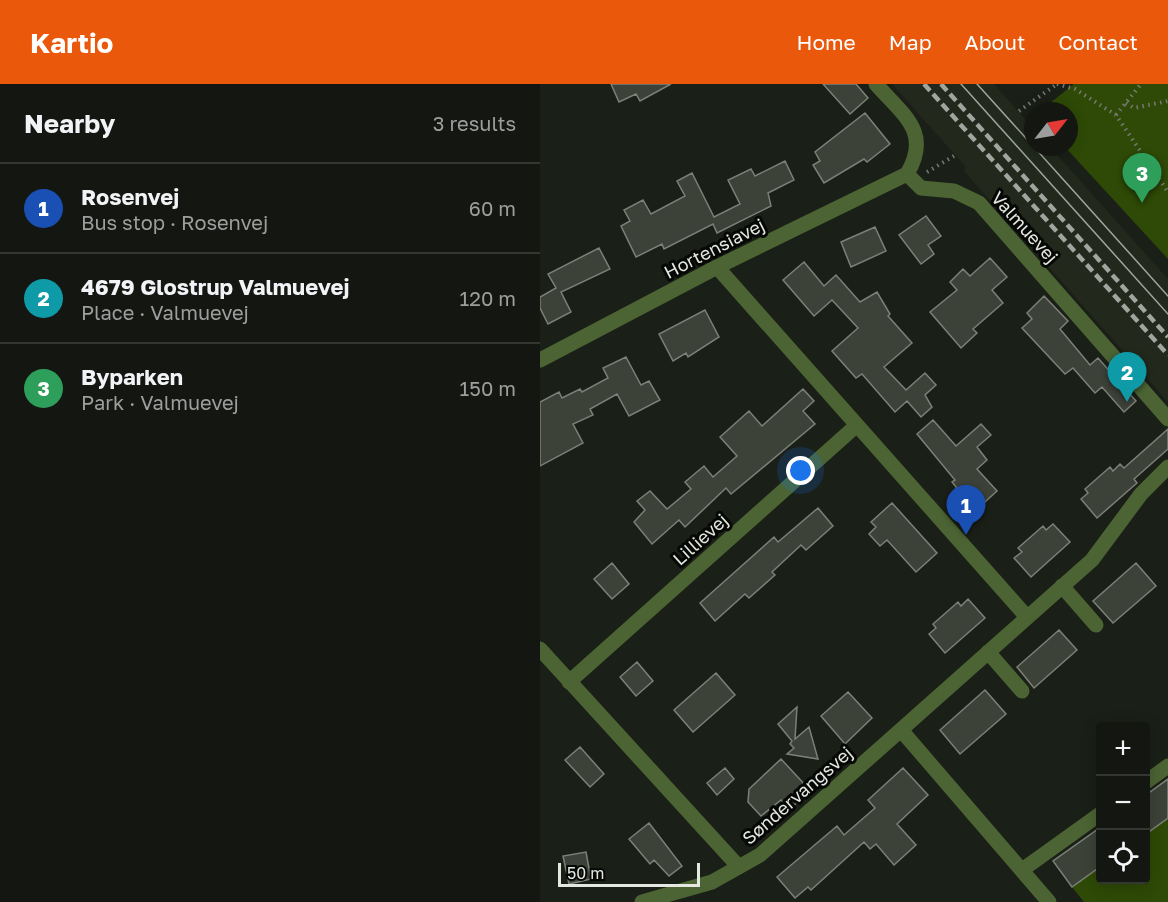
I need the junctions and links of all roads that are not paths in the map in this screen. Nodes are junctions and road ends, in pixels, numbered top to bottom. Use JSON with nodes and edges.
{"nodes":[{"id":1,"x":876,"y":84,"type":"edge"},
{"id":2,"x":907,"y":174,"type":"junction"},
{"id":3,"x":717,"y":267,"type":"junction"},
{"id":4,"x":540,"y":360,"type":"edge"},
{"id":5,"x":1168,"y":419,"type":"edge"},
{"id":6,"x":857,"y":425,"type":"junction"},
{"id":7,"x":1168,"y":467,"type":"edge"},
{"id":8,"x":1062,"y":586,"type":"junction"},
{"id":9,"x":1027,"y":617,"type":"junction"},
{"id":10,"x":1096,"y":625,"type":"dead end"},
{"id":11,"x":540,"y":649,"type":"edge"},
{"id":12,"x":988,"y":652,"type":"junction"},
{"id":13,"x":568,"y":682,"type":"junction"},
{"id":14,"x":1022,"y":691,"type":"dead end"},
{"id":15,"x":901,"y":730,"type":"junction"},
{"id":16,"x":1168,"y":766,"type":"edge"},
{"id":17,"x":1150,"y":779,"type":"edge"},
{"id":18,"x":1096,"y":818,"type":"edge"},
{"id":19,"x":739,"y":867,"type":"junction"},
{"id":20,"x":1022,"y":870,"type":"junction"},
{"id":21,"x":642,"y":902,"type":"edge"},
{"id":22,"x":1049,"y":902,"type":"edge"}],
"edges":[{"from":1,"to":2,"type":"street"},
{"from":2,"to":3,"type":"street","name":"Hortensiavej"},
{"from":2,"to":5,"type":"street","name":"Valmuevej"},
{"from":3,"to":4,"type":"street","name":"Hortensiavej"},
{"from":3,"to":6,"type":"street"},
{"from":6,"to":9,"type":"street"},
{"from":6,"to":13,"type":"street","name":"Lillievej"},
{"from":7,"to":8,"type":"street","name":"Søndervangsvej"},
{"from":8,"to":9,"type":"street","name":"Søndervangsvej"},
{"from":8,"to":10,"type":"street"},
{"from":9,"to":12,"type":"street","name":"Søndervangsvej"},
{"from":11,"to":13,"type":"street"},
{"from":12,"to":14,"type":"street"},
{"from":12,"to":15,"type":"street","name":"Søndervangsvej"},
{"from":13,"to":19,"type":"street"},
{"from":15,"to":19,"type":"street","name":"Søndervangsvej"},
{"from":15,"to":20,"type":"street"},
{"from":16,"to":17,"type":"street"},
{"from":18,"to":20,"type":"street"},
{"from":19,"to":21,"type":"street","name":"Søndervangsvej"},
{"from":20,"to":22,"type":"street"}]}
